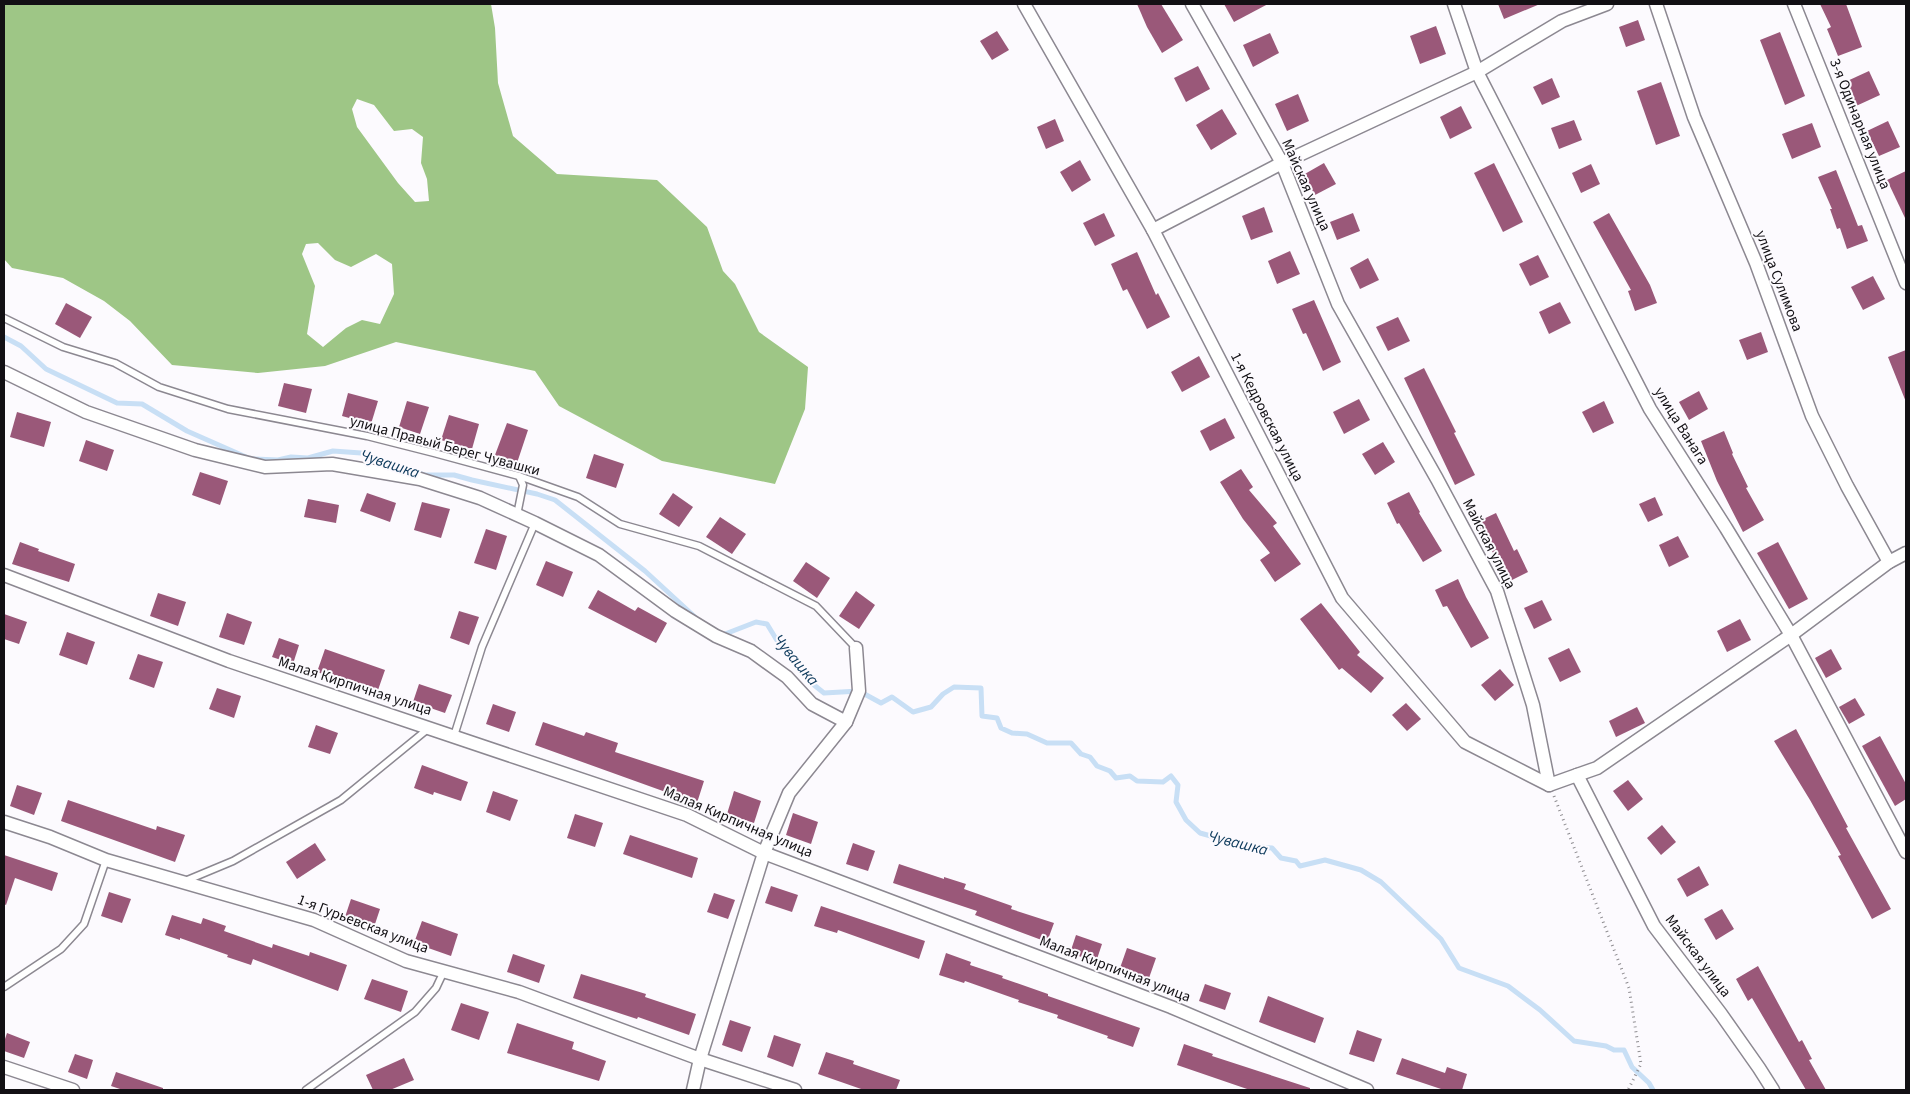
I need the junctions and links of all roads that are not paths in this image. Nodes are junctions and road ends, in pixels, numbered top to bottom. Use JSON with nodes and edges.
{"nodes":[{"id":1,"x":1024,"y":4,"type":"edge"},
{"id":2,"x":1192,"y":4,"type":"edge"},
{"id":3,"x":1454,"y":4,"type":"edge"},
{"id":4,"x":1607,"y":4,"type":"edge"},
{"id":5,"x":1656,"y":4,"type":"edge"},
{"id":6,"x":1794,"y":4,"type":"edge"},
{"id":7,"x":1477,"y":72,"type":"junction"},
{"id":8,"x":1282,"y":164,"type":"junction"},
{"id":9,"x":1153,"y":230,"type":"junction"},
{"id":10,"x":1906,"y":283,"type":"edge"},
{"id":11,"x":4,"y":318,"type":"edge"},
{"id":12,"x":4,"y":372,"type":"edge"},
{"id":13,"x":519,"y":476,"type":"junction"},
{"id":14,"x":517,"y":515,"type":"junction"},
{"id":15,"x":535,"y":523,"type":"junction"},
{"id":16,"x":1906,"y":554,"type":"edge"},
{"id":17,"x":1889,"y":562,"type":"junction"},
{"id":18,"x":4,"y":576,"type":"edge"},
{"id":19,"x":1791,"y":634,"type":"junction"},
{"id":20,"x":856,"y":648,"type":"joint"},
{"id":21,"x":846,"y":722,"type":"junction"},
{"id":22,"x":429,"y":728,"type":"junction"},
{"id":23,"x":454,"y":736,"type":"junction"},
{"id":24,"x":1577,"y":775,"type":"junction"},
{"id":25,"x":1549,"y":785,"type":"junction"},
{"id":26,"x":4,"y":822,"type":"edge"},
{"id":27,"x":1906,"y":852,"type":"edge"},
{"id":28,"x":764,"y":853,"type":"junction"},
{"id":29,"x":106,"y":860,"type":"junction"},
{"id":30,"x":182,"y":882,"type":"junction"},
{"id":31,"x":444,"y":971,"type":"junction"},
{"id":32,"x":4,"y":987,"type":"edge"},
{"id":33,"x":700,"y":1059,"type":"junction"},
{"id":34,"x":4,"y":1067,"type":"edge"},
{"id":35,"x":1360,"y":1089,"type":"edge"},
{"id":36,"x":73,"y":1090,"type":"edge"},
{"id":37,"x":306,"y":1090,"type":"edge"},
{"id":38,"x":692,"y":1090,"type":"edge"},
{"id":39,"x":795,"y":1090,"type":"edge"},
{"id":40,"x":1773,"y":1090,"type":"edge"}],
"edges":[{"from":1,"to":9,"type":"street","name":"1-я Кедровская улица"},
{"from":2,"to":8,"type":"street","name":"Майская улица"},
{"from":3,"to":7,"type":"street","name":"улица Ванага"},
{"from":4,"to":7,"type":"street"},
{"from":5,"to":17,"type":"street","name":"улица Сулимова"},
{"from":6,"to":10,"type":"street","name":"3-я Одинарная улица"},
{"from":7,"to":8,"type":"street"},
{"from":7,"to":19,"type":"street","name":"улица Ванага"},
{"from":8,"to":9,"type":"street"},
{"from":8,"to":25,"type":"street","name":"Майская улица"},
{"from":9,"to":25,"type":"street","name":"1-я Кедровская улица"},
{"from":11,"to":13,"type":"lane","name":"улица Правый Берег Чувашки"},
{"from":12,"to":14,"type":"street"},
{"from":13,"to":14,"type":"lane"},
{"from":13,"to":20,"type":"lane","name":"улица Правый Берег Чувашки"},
{"from":14,"to":15,"type":"street"},
{"from":15,"to":21,"type":"street"},
{"from":15,"to":23,"type":"lane"},
{"from":16,"to":17,"type":"street"},
{"from":17,"to":19,"type":"street"},
{"from":18,"to":22,"type":"street","name":"Малая Кирпичная улица"},
{"from":19,"to":24,"type":"street"},
{"from":19,"to":27,"type":"street","name":"улица Ванага"},
{"from":20,"to":21,"type":"street"},
{"from":21,"to":28,"type":"street"},
{"from":22,"to":23,"type":"street","name":"Малая Кирпичная улица"},
{"from":22,"to":30,"type":"lane"},
{"from":23,"to":28,"type":"street","name":"Малая Кирпичная улица"},
{"from":24,"to":25,"type":"street"},
{"from":24,"to":40,"type":"street","name":"Майская улица"},
{"from":26,"to":29,"type":"street","name":"1-я Гурьевская улица"},
{"from":28,"to":33,"type":"street"},
{"from":28,"to":35,"type":"street","name":"Малая Кирпичная улица"},
{"from":29,"to":30,"type":"street","name":"1-я Гурьевская улица"},
{"from":29,"to":32,"type":"lane"},
{"from":30,"to":31,"type":"street","name":"1-я Гурьевская улица"},
{"from":31,"to":33,"type":"street","name":"1-я Гурьевская улица"},
{"from":31,"to":37,"type":"lane"},
{"from":33,"to":38,"type":"street"},
{"from":33,"to":39,"type":"street","name":"1-я Гурьевская улица"},
{"from":34,"to":36,"type":"street"}]}
